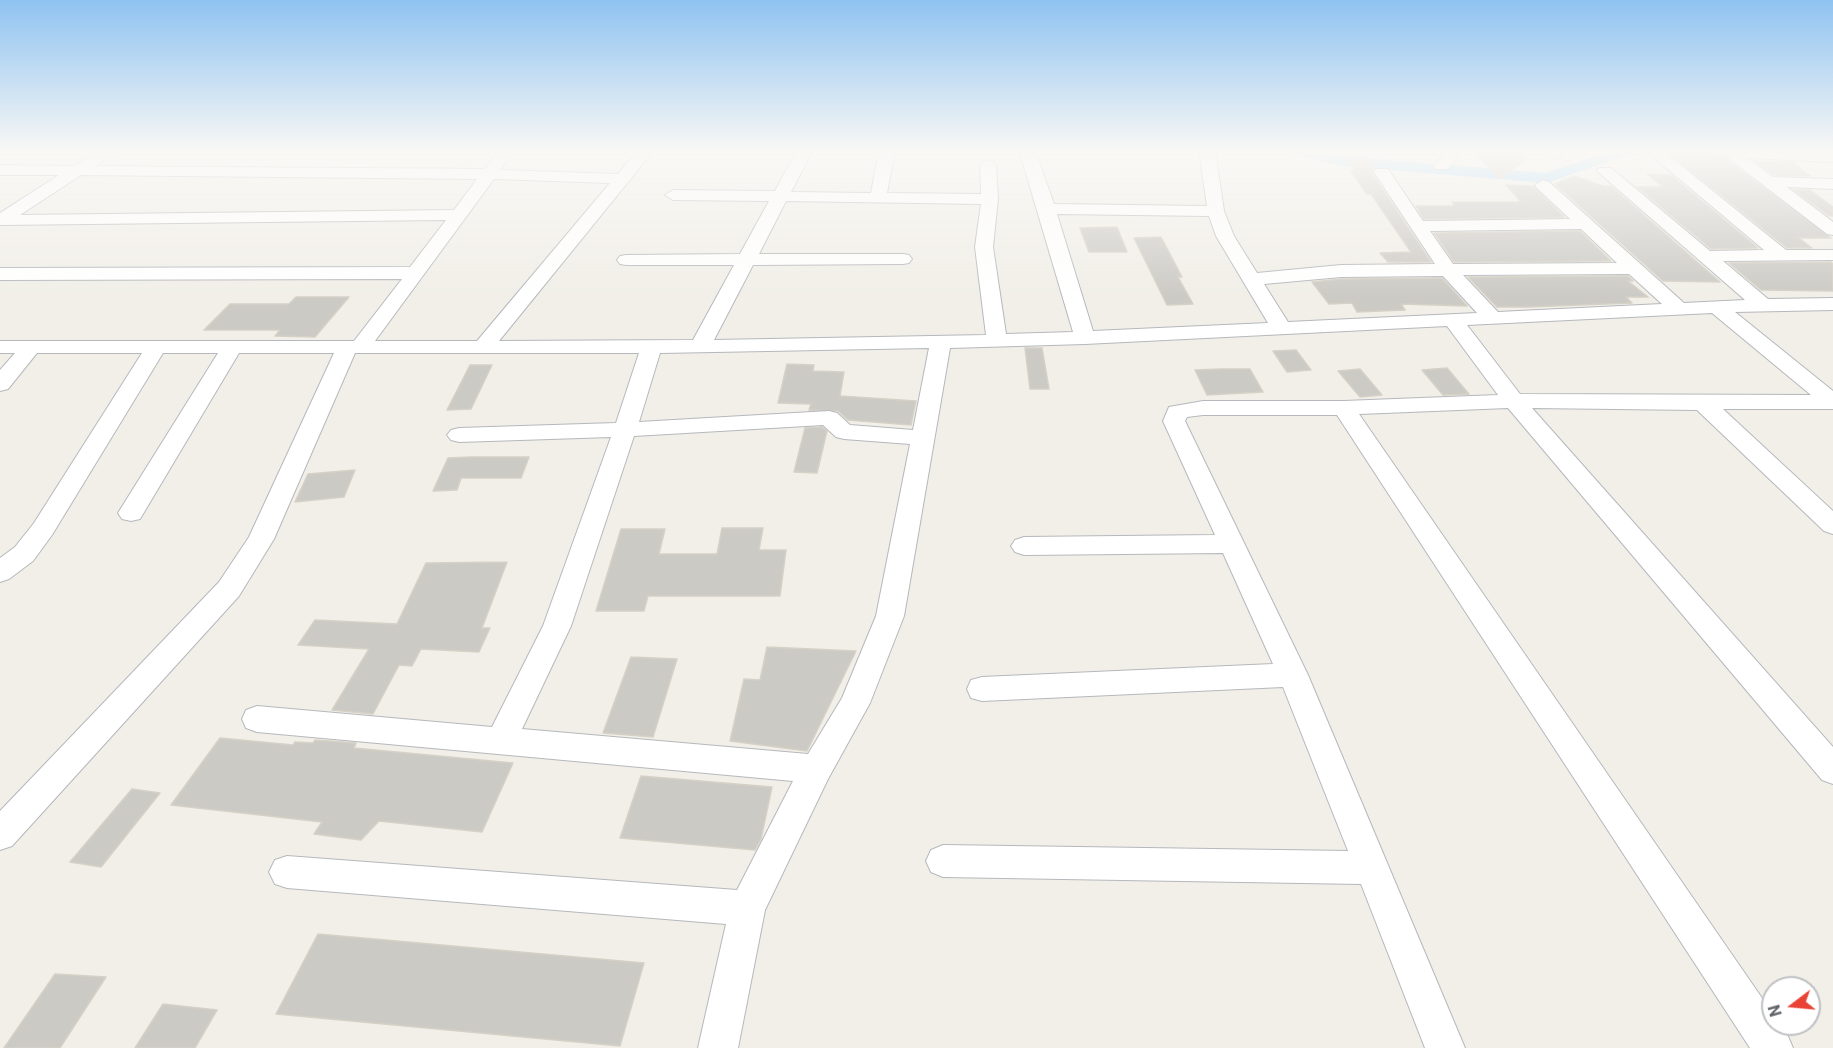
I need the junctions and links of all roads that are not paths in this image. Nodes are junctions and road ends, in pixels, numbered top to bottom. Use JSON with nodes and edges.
{"nodes":[{"id":1,"x":34,"y":199,"type":"edge"},
{"id":2,"x":471,"y":199,"type":"edge"},
{"id":3,"x":606,"y":199,"type":"edge"},
{"id":4,"x":781,"y":199,"type":"edge"},
{"id":5,"x":980,"y":199,"type":"edge"},
{"id":6,"x":990,"y":199,"type":"joint"},
{"id":7,"x":1044,"y":199,"type":"edge"},
{"id":8,"x":1214,"y":199,"type":"edge"},
{"id":9,"x":1400,"y":199,"type":"edge"},
{"id":10,"x":1558,"y":199,"type":"edge"},
{"id":11,"x":1638,"y":199,"type":"edge"},
{"id":12,"x":1713,"y":199,"type":"edge"},
{"id":13,"x":1796,"y":199,"type":"edge"},
{"id":14,"x":1047,"y":209,"type":"junction"},
{"id":15,"x":1216,"y":211,"type":"junction"},
{"id":16,"x":459,"y":215,"type":"junction"},
{"id":17,"x":1826,"y":219,"type":"edge"},
{"id":18,"x":0,"y":220,"type":"edge"},
{"id":19,"x":1586,"y":224,"type":"junction"},
{"id":20,"x":1418,"y":225,"type":"junction"},
{"id":21,"x":1833,"y":230,"type":"edge"},
{"id":22,"x":1781,"y":255,"type":"junction"},
{"id":23,"x":1833,"y":255,"type":"edge"},
{"id":24,"x":1704,"y":256,"type":"junction"},
{"id":25,"x":903,"y":259,"type":"dead end"},
{"id":26,"x":626,"y":260,"type":"dead end"},
{"id":27,"x":747,"y":261,"type":"junction"},
{"id":28,"x":1634,"y":268,"type":"junction"},
{"id":29,"x":1447,"y":269,"type":"junction"},
{"id":30,"x":416,"y":273,"type":"junction"},
{"id":31,"x":0,"y":274,"type":"edge"},
{"id":32,"x":1252,"y":279,"type":"junction"},
{"id":33,"x":1833,"y":304,"type":"edge"},
{"id":34,"x":1762,"y":305,"type":"junction"},
{"id":35,"x":1718,"y":308,"type":"junction"},
{"id":36,"x":1680,"y":310,"type":"junction"},
{"id":37,"x":1494,"y":319,"type":"junction"},
{"id":38,"x":1453,"y":321,"type":"junction"},
{"id":39,"x":1282,"y":329,"type":"junction"},
{"id":40,"x":1085,"y":338,"type":"junction"},
{"id":41,"x":997,"y":340,"type":"junction"},
{"id":42,"x":941,"y":342,"type":"junction"},
{"id":43,"x":701,"y":345,"type":"junction"},
{"id":44,"x":354,"y":346,"type":"junction"},
{"id":45,"x":0,"y":347,"type":"edge"},
{"id":46,"x":156,"y":347,"type":"junction"},
{"id":47,"x":232,"y":347,"type":"junction"},
{"id":48,"x":651,"y":347,"type":"junction"},
{"id":49,"x":30,"y":348,"type":"junction"},
{"id":50,"x":482,"y":348,"type":"junction"},
{"id":51,"x":0,"y":384,"type":"edge"},
{"id":52,"x":1514,"y":401,"type":"junction"},
{"id":53,"x":1833,"y":401,"type":"edge"},
{"id":54,"x":1703,"y":404,"type":"junction"},
{"id":55,"x":1344,"y":408,"type":"junction"},
{"id":56,"x":625,"y":430,"type":"junction"},
{"id":57,"x":459,"y":435,"type":"dead end"},
{"id":58,"x":923,"y":438,"type":"junction"},
{"id":59,"x":130,"y":513,"type":"dead end"},
{"id":60,"x":1833,"y":525,"type":"edge"},
{"id":61,"x":1233,"y":544,"type":"junction"},
{"id":62,"x":1024,"y":546,"type":"dead end"},
{"id":63,"x":0,"y":572,"type":"edge"},
{"id":64,"x":1293,"y":675,"type":"junction"},
{"id":65,"x":982,"y":689,"type":"dead end"},
{"id":66,"x":257,"y":719,"type":"dead end"},
{"id":67,"x":501,"y":741,"type":"junction"},
{"id":68,"x":816,"y":769,"type":"junction"},
{"id":69,"x":1833,"y":770,"type":"edge"},
{"id":70,"x":6,"y":821,"type":"edge"},
{"id":71,"x":943,"y":861,"type":"dead end"},
{"id":72,"x":1371,"y":868,"type":"junction"},
{"id":73,"x":287,"y":872,"type":"dead end"},
{"id":74,"x":747,"y":908,"type":"junction"},
{"id":75,"x":718,"y":1048,"type":"edge"},
{"id":76,"x":1445,"y":1048,"type":"edge"},
{"id":77,"x":1773,"y":1048,"type":"edge"}],
"edges":[{"from":1,"to":18,"type":"street"},
{"from":2,"to":16,"type":"street"},
{"from":3,"to":50,"type":"street"},
{"from":4,"to":27,"type":"street"},
{"from":5,"to":6,"type":"street"},
{"from":6,"to":41,"type":"street"},
{"from":7,"to":14,"type":"street"},
{"from":8,"to":15,"type":"street"},
{"from":9,"to":20,"type":"street"},
{"from":10,"to":19,"type":"street"},
{"from":11,"to":24,"type":"street"},
{"from":12,"to":22,"type":"street"},
{"from":13,"to":17,"type":"street"},
{"from":14,"to":15,"type":"street"},
{"from":14,"to":40,"type":"street"},
{"from":15,"to":32,"type":"street"},
{"from":16,"to":18,"type":"street"},
{"from":16,"to":30,"type":"street"},
{"from":17,"to":21,"type":"street"},
{"from":19,"to":20,"type":"street"},
{"from":19,"to":28,"type":"street"},
{"from":20,"to":29,"type":"street"},
{"from":22,"to":23,"type":"street"},
{"from":22,"to":24,"type":"street"},
{"from":24,"to":34,"type":"street"},
{"from":25,"to":27,"type":"street"},
{"from":26,"to":27,"type":"street"},
{"from":27,"to":43,"type":"street"},
{"from":28,"to":29,"type":"street"},
{"from":28,"to":36,"type":"street"},
{"from":29,"to":32,"type":"street"},
{"from":29,"to":37,"type":"street"},
{"from":30,"to":31,"type":"street"},
{"from":30,"to":44,"type":"street"},
{"from":32,"to":39,"type":"street"},
{"from":33,"to":34,"type":"street"},
{"from":34,"to":35,"type":"street"},
{"from":35,"to":36,"type":"street"},
{"from":35,"to":53,"type":"street"},
{"from":36,"to":37,"type":"street"},
{"from":37,"to":38,"type":"street"},
{"from":38,"to":39,"type":"street"},
{"from":38,"to":52,"type":"street"},
{"from":39,"to":40,"type":"street"},
{"from":40,"to":41,"type":"street"},
{"from":41,"to":42,"type":"street"},
{"from":42,"to":43,"type":"street"},
{"from":42,"to":58,"type":"street"},
{"from":43,"to":48,"type":"street"},
{"from":44,"to":47,"type":"street"},
{"from":44,"to":50,"type":"street"},
{"from":44,"to":70,"type":"street"},
{"from":45,"to":49,"type":"street"},
{"from":46,"to":47,"type":"street"},
{"from":46,"to":49,"type":"street"},
{"from":46,"to":63,"type":"street"},
{"from":47,"to":59,"type":"street"},
{"from":48,"to":50,"type":"street"},
{"from":48,"to":56,"type":"street"},
{"from":49,"to":51,"type":"street"},
{"from":52,"to":54,"type":"street"},
{"from":52,"to":55,"type":"street"},
{"from":52,"to":69,"type":"street"},
{"from":53,"to":54,"type":"street"},
{"from":54,"to":60,"type":"street"},
{"from":55,"to":61,"type":"street"},
{"from":55,"to":77,"type":"street"},
{"from":56,"to":57,"type":"street"},
{"from":56,"to":58,"type":"street"},
{"from":56,"to":67,"type":"street"},
{"from":58,"to":68,"type":"street"},
{"from":61,"to":62,"type":"street"},
{"from":61,"to":64,"type":"street"},
{"from":64,"to":65,"type":"street"},
{"from":64,"to":72,"type":"street"},
{"from":66,"to":67,"type":"street"},
{"from":67,"to":68,"type":"street"},
{"from":68,"to":74,"type":"street"},
{"from":71,"to":72,"type":"street"},
{"from":72,"to":76,"type":"street"},
{"from":73,"to":74,"type":"street"},
{"from":74,"to":75,"type":"street"}]}
